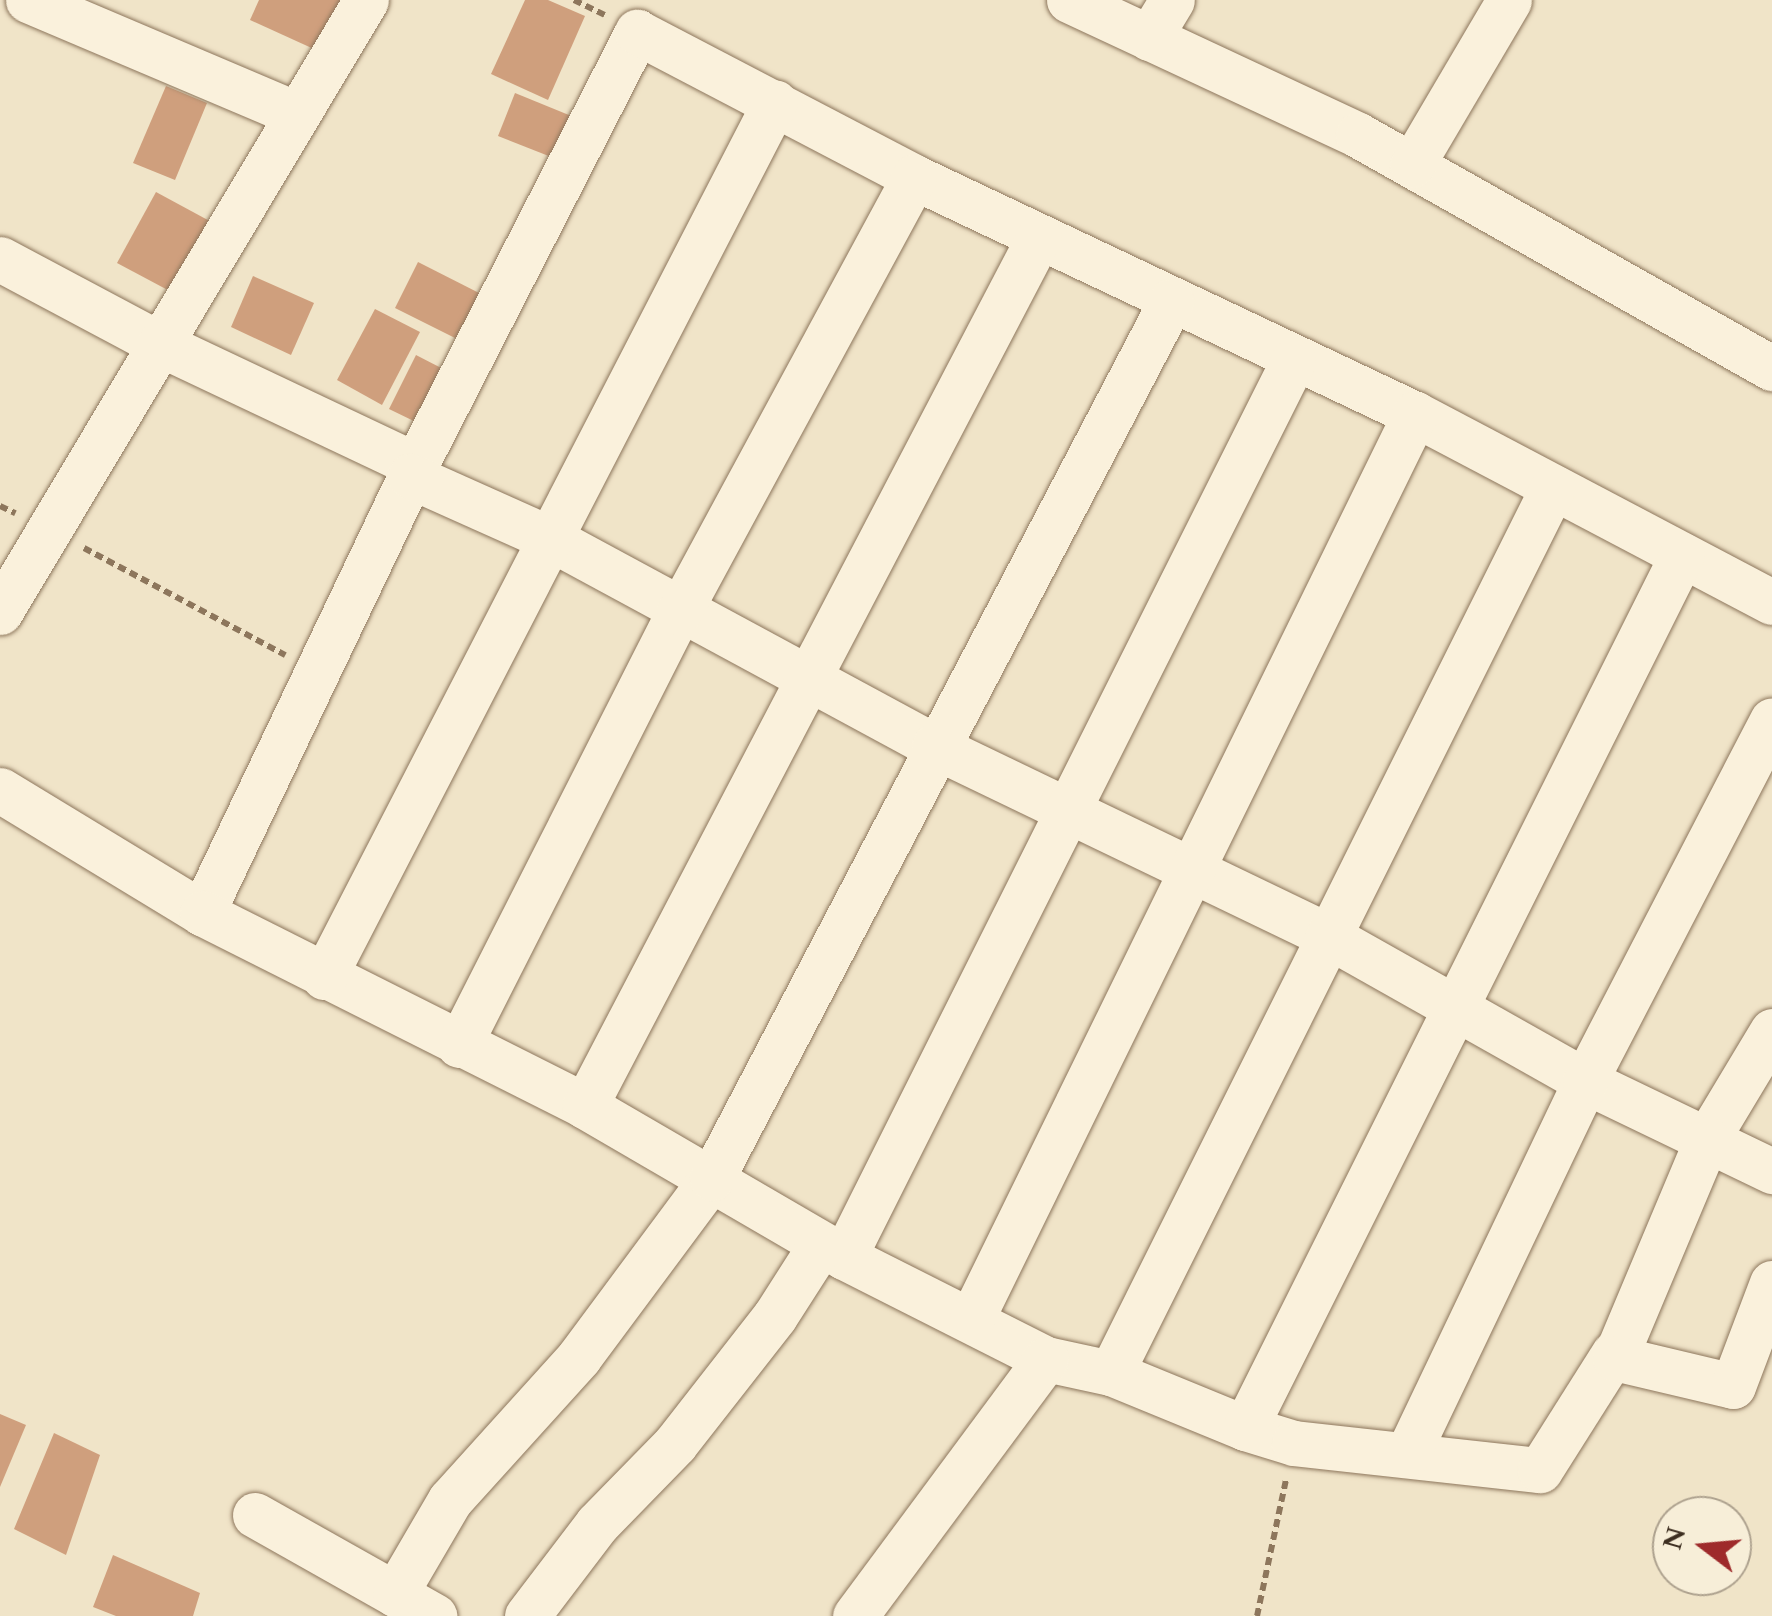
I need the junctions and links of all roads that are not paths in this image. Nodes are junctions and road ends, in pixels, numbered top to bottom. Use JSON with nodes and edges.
{"nodes":[{"id":1,"x":366,"y":0,"type":"edge"},
{"id":2,"x":1068,"y":0,"type":"edge"},
{"id":3,"x":1509,"y":0,"type":"edge"},
{"id":4,"x":34,"y":3,"type":"edge"},
{"id":5,"x":645,"y":16,"type":"edge"},
{"id":6,"x":1161,"y":19,"type":"edge"},
{"id":7,"x":775,"y":102,"type":"junction"},
{"id":8,"x":298,"y":114,"type":"junction"},
{"id":9,"x":1412,"y":165,"type":"junction"},
{"id":10,"x":914,"y":178,"type":"junction"},
{"id":11,"x":1039,"y":237,"type":"junction"},
{"id":12,"x":0,"y":258,"type":"edge"},
{"id":13,"x":1171,"y":301,"type":"junction"},
{"id":14,"x":160,"y":344,"type":"junction"},
{"id":15,"x":1292,"y":362,"type":"junction"},
{"id":16,"x":1772,"y":368,"type":"edge"},
{"id":17,"x":1415,"y":414,"type":"junction"},
{"id":18,"x":413,"y":470,"type":"junction"},
{"id":19,"x":1554,"y":487,"type":"junction"},
{"id":20,"x":553,"y":540,"type":"junction"},
{"id":21,"x":1682,"y":555,"type":"junction"},
{"id":22,"x":1772,"y":602,"type":"edge"},
{"id":23,"x":0,"y":612,"type":"edge"},
{"id":24,"x":678,"y":612,"type":"junction"},
{"id":25,"x":812,"y":681,"type":"junction"},
{"id":26,"x":1772,"y":721,"type":"edge"},
{"id":27,"x":934,"y":746,"type":"junction"},
{"id":28,"x":0,"y":790,"type":"edge"},
{"id":29,"x":1063,"y":809,"type":"junction"},
{"id":30,"x":1194,"y":874,"type":"junction"},
{"id":31,"x":202,"y":912,"type":"junction"},
{"id":32,"x":1328,"y":936,"type":"junction"},
{"id":33,"x":324,"y":977,"type":"junction"},
{"id":34,"x":1456,"y":1004,"type":"junction"},
{"id":35,"x":1772,"y":1031,"type":"edge"},
{"id":36,"x":458,"y":1044,"type":"junction"},
{"id":37,"x":1585,"y":1081,"type":"junction"},
{"id":38,"x":586,"y":1106,"type":"junction"},
{"id":39,"x":1707,"y":1139,"type":"junction"},
{"id":40,"x":1772,"y":1171,"type":"edge"},
{"id":41,"x":712,"y":1178,"type":"junction"},
{"id":42,"x":832,"y":1250,"type":"junction"},
{"id":43,"x":1772,"y":1283,"type":"edge"},
{"id":44,"x":972,"y":1318,"type":"junction"},
{"id":45,"x":1614,"y":1353,"type":"junction"},
{"id":46,"x":1046,"y":1359,"type":"junction"},
{"id":47,"x":1111,"y":1373,"type":"junction"},
{"id":48,"x":1244,"y":1428,"type":"junction"},
{"id":49,"x":1407,"y":1456,"type":"junction"},
{"id":50,"x":255,"y":1515,"type":"dead end"},
{"id":51,"x":395,"y":1594,"type":"junction"},
{"id":52,"x":434,"y":1616,"type":"edge"},
{"id":53,"x":527,"y":1616,"type":"edge"},
{"id":54,"x":855,"y":1616,"type":"edge"}],
"edges":[{"from":1,"to":8,"type":"street"},
{"from":2,"to":6,"type":"street"},
{"from":3,"to":9,"type":"street"},
{"from":4,"to":8,"type":"street"},
{"from":5,"to":7,"type":"street"},
{"from":5,"to":18,"type":"street"},
{"from":6,"to":9,"type":"street"},
{"from":7,"to":10,"type":"street"},
{"from":7,"to":20,"type":"street"},
{"from":8,"to":14,"type":"street"},
{"from":9,"to":16,"type":"street"},
{"from":10,"to":11,"type":"street"},
{"from":10,"to":24,"type":"street"},
{"from":11,"to":13,"type":"street"},
{"from":11,"to":25,"type":"street"},
{"from":12,"to":14,"type":"street"},
{"from":13,"to":15,"type":"street"},
{"from":13,"to":27,"type":"street"},
{"from":14,"to":18,"type":"street"},
{"from":14,"to":23,"type":"street"},
{"from":15,"to":17,"type":"street"},
{"from":15,"to":29,"type":"street"},
{"from":17,"to":19,"type":"street"},
{"from":17,"to":30,"type":"street"},
{"from":18,"to":20,"type":"street"},
{"from":18,"to":31,"type":"street"},
{"from":19,"to":21,"type":"street"},
{"from":19,"to":32,"type":"street"},
{"from":20,"to":24,"type":"street"},
{"from":20,"to":33,"type":"street"},
{"from":21,"to":22,"type":"street"},
{"from":21,"to":34,"type":"street"},
{"from":24,"to":25,"type":"street"},
{"from":24,"to":36,"type":"street"},
{"from":25,"to":27,"type":"street"},
{"from":25,"to":38,"type":"street"},
{"from":26,"to":37,"type":"street"},
{"from":27,"to":29,"type":"street"},
{"from":27,"to":41,"type":"street"},
{"from":28,"to":31,"type":"street"},
{"from":29,"to":30,"type":"street"},
{"from":29,"to":42,"type":"street"},
{"from":30,"to":32,"type":"street"},
{"from":30,"to":44,"type":"street"},
{"from":31,"to":33,"type":"street"},
{"from":32,"to":34,"type":"street"},
{"from":32,"to":47,"type":"street"},
{"from":33,"to":36,"type":"street"},
{"from":34,"to":37,"type":"street"},
{"from":34,"to":48,"type":"street"},
{"from":35,"to":39,"type":"street"},
{"from":36,"to":38,"type":"street"},
{"from":37,"to":39,"type":"street"},
{"from":37,"to":49,"type":"street"},
{"from":38,"to":41,"type":"street"},
{"from":39,"to":40,"type":"street"},
{"from":39,"to":45,"type":"street"},
{"from":41,"to":42,"type":"street"},
{"from":41,"to":51,"type":"street"},
{"from":42,"to":44,"type":"street"},
{"from":42,"to":53,"type":"street"},
{"from":43,"to":45,"type":"street"},
{"from":44,"to":46,"type":"street"},
{"from":45,"to":49,"type":"street"},
{"from":46,"to":47,"type":"street"},
{"from":46,"to":54,"type":"street"},
{"from":47,"to":48,"type":"street"},
{"from":48,"to":49,"type":"street"},
{"from":50,"to":51,"type":"street"},
{"from":51,"to":52,"type":"street"}]}
